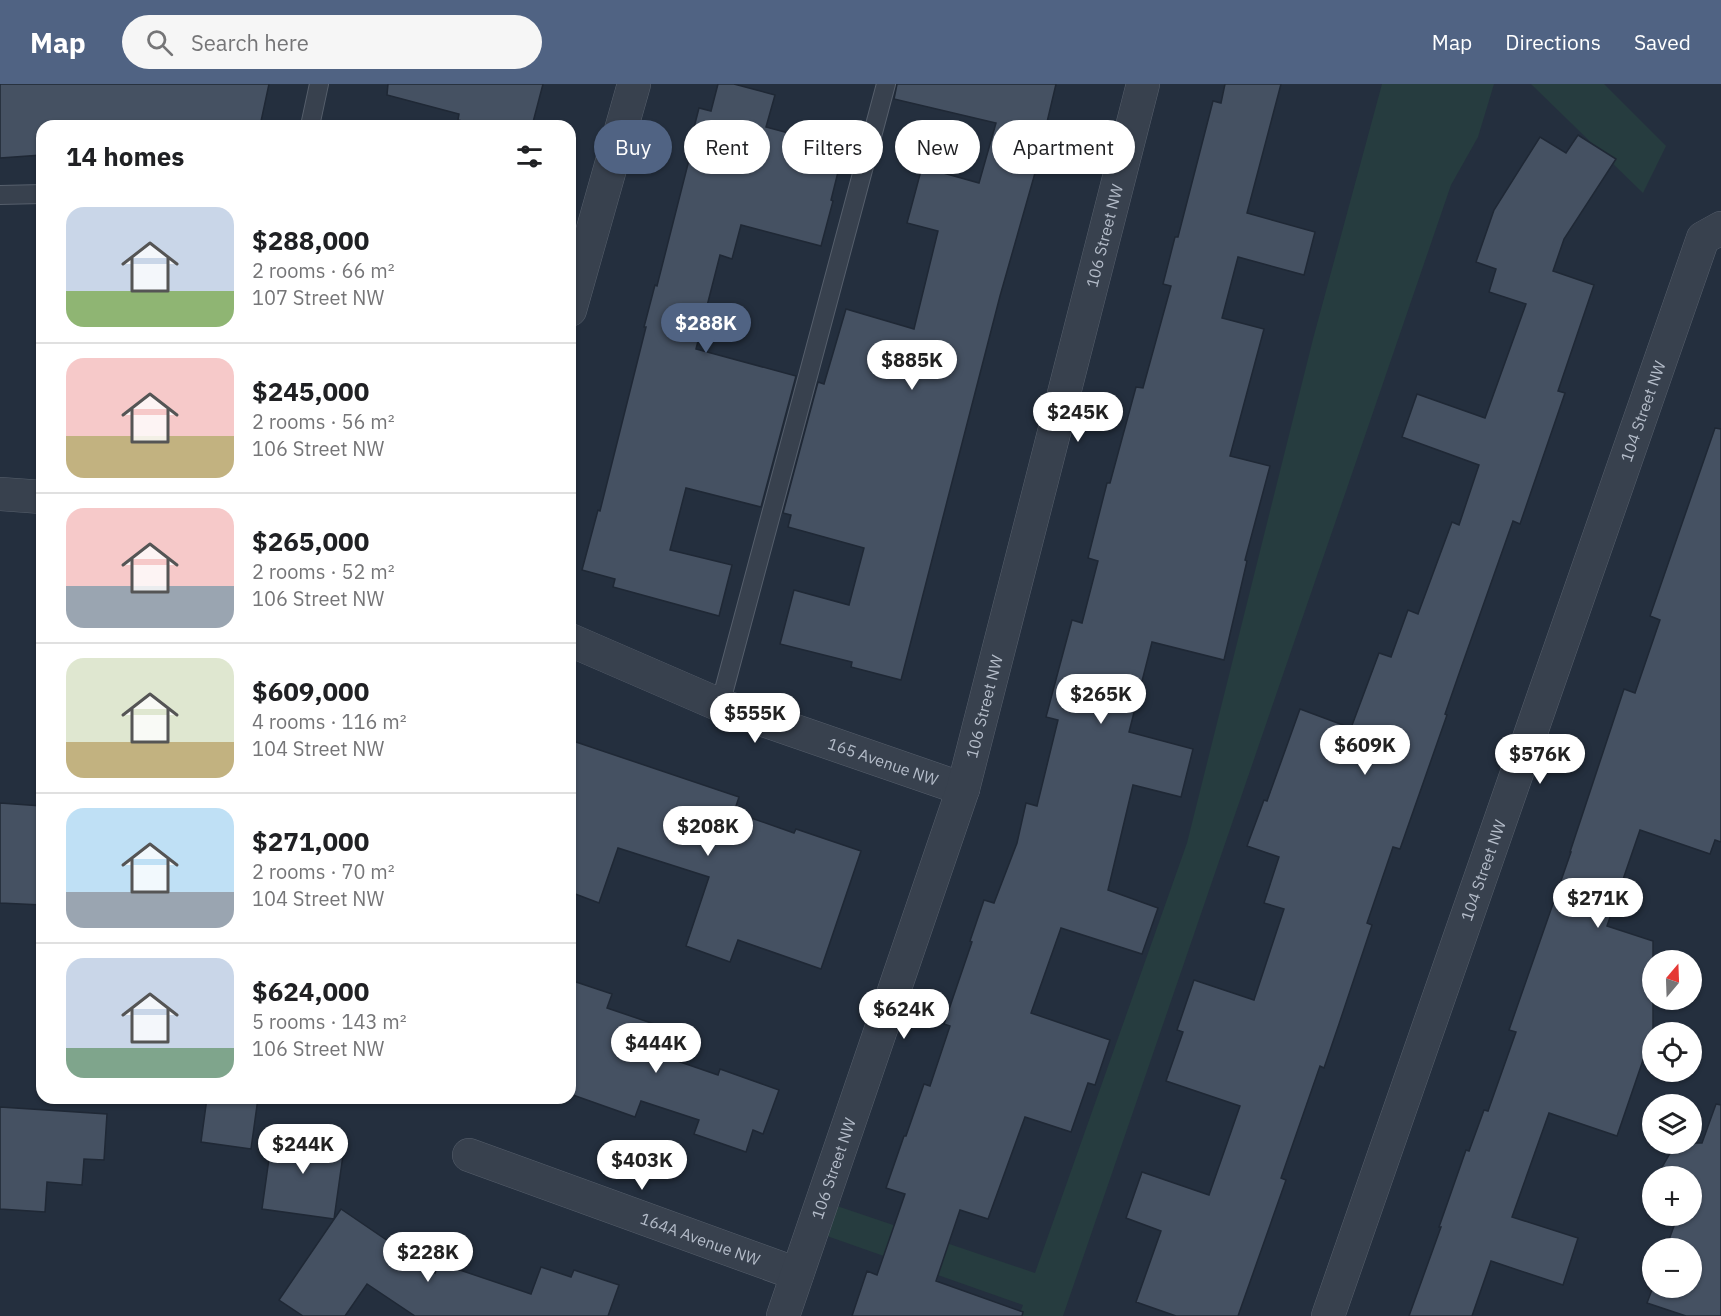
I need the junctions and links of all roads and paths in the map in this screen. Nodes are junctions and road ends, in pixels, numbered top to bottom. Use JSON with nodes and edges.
{"nodes":[{"id":1,"x":319,"y":84,"type":"edge"},
{"id":2,"x":634,"y":84,"type":"edge"},
{"id":3,"x":886,"y":84,"type":"edge"},
{"id":4,"x":1143,"y":84,"type":"edge"},
{"id":5,"x":311,"y":120,"type":"edge"},
{"id":6,"x":36,"y":194,"type":"edge"},
{"id":7,"x":0,"y":195,"type":"edge"},
{"id":8,"x":1721,"y":228,"type":"edge"},
{"id":9,"x":576,"y":289,"type":"edge"},
{"id":10,"x":0,"y":494,"type":"edge"},
{"id":11,"x":36,"y":497,"type":"edge"},
{"id":12,"x":576,"y":643,"type":"edge"},
{"id":13,"x":720,"y":705,"type":"junction"},
{"id":14,"x":963,"y":789,"type":"junction"},
{"id":15,"x":469,"y":1155,"type":"dead end"},
{"id":16,"x":797,"y":1274,"type":"junction"},
{"id":17,"x":783,"y":1316,"type":"edge"},
{"id":18,"x":1328,"y":1316,"type":"edge"}],
"edges":[{"from":1,"to":5,"type":"lane"},
{"from":2,"to":9,"type":"street"},
{"from":3,"to":13,"type":"lane"},
{"from":4,"to":14,"type":"street","name":"106 Street NW"},
{"from":6,"to":7,"type":"lane"},
{"from":8,"to":18,"type":"street","name":"104 Street NW"},
{"from":10,"to":11,"type":"street"},
{"from":12,"to":13,"type":"street","name":"165 Avenue NW"},
{"from":13,"to":14,"type":"street","name":"165 Avenue NW"},
{"from":14,"to":16,"type":"street","name":"106 Street NW"},
{"from":15,"to":16,"type":"street","name":"164A Avenue NW"},
{"from":16,"to":17,"type":"street","name":"106 Street NW"}]}
